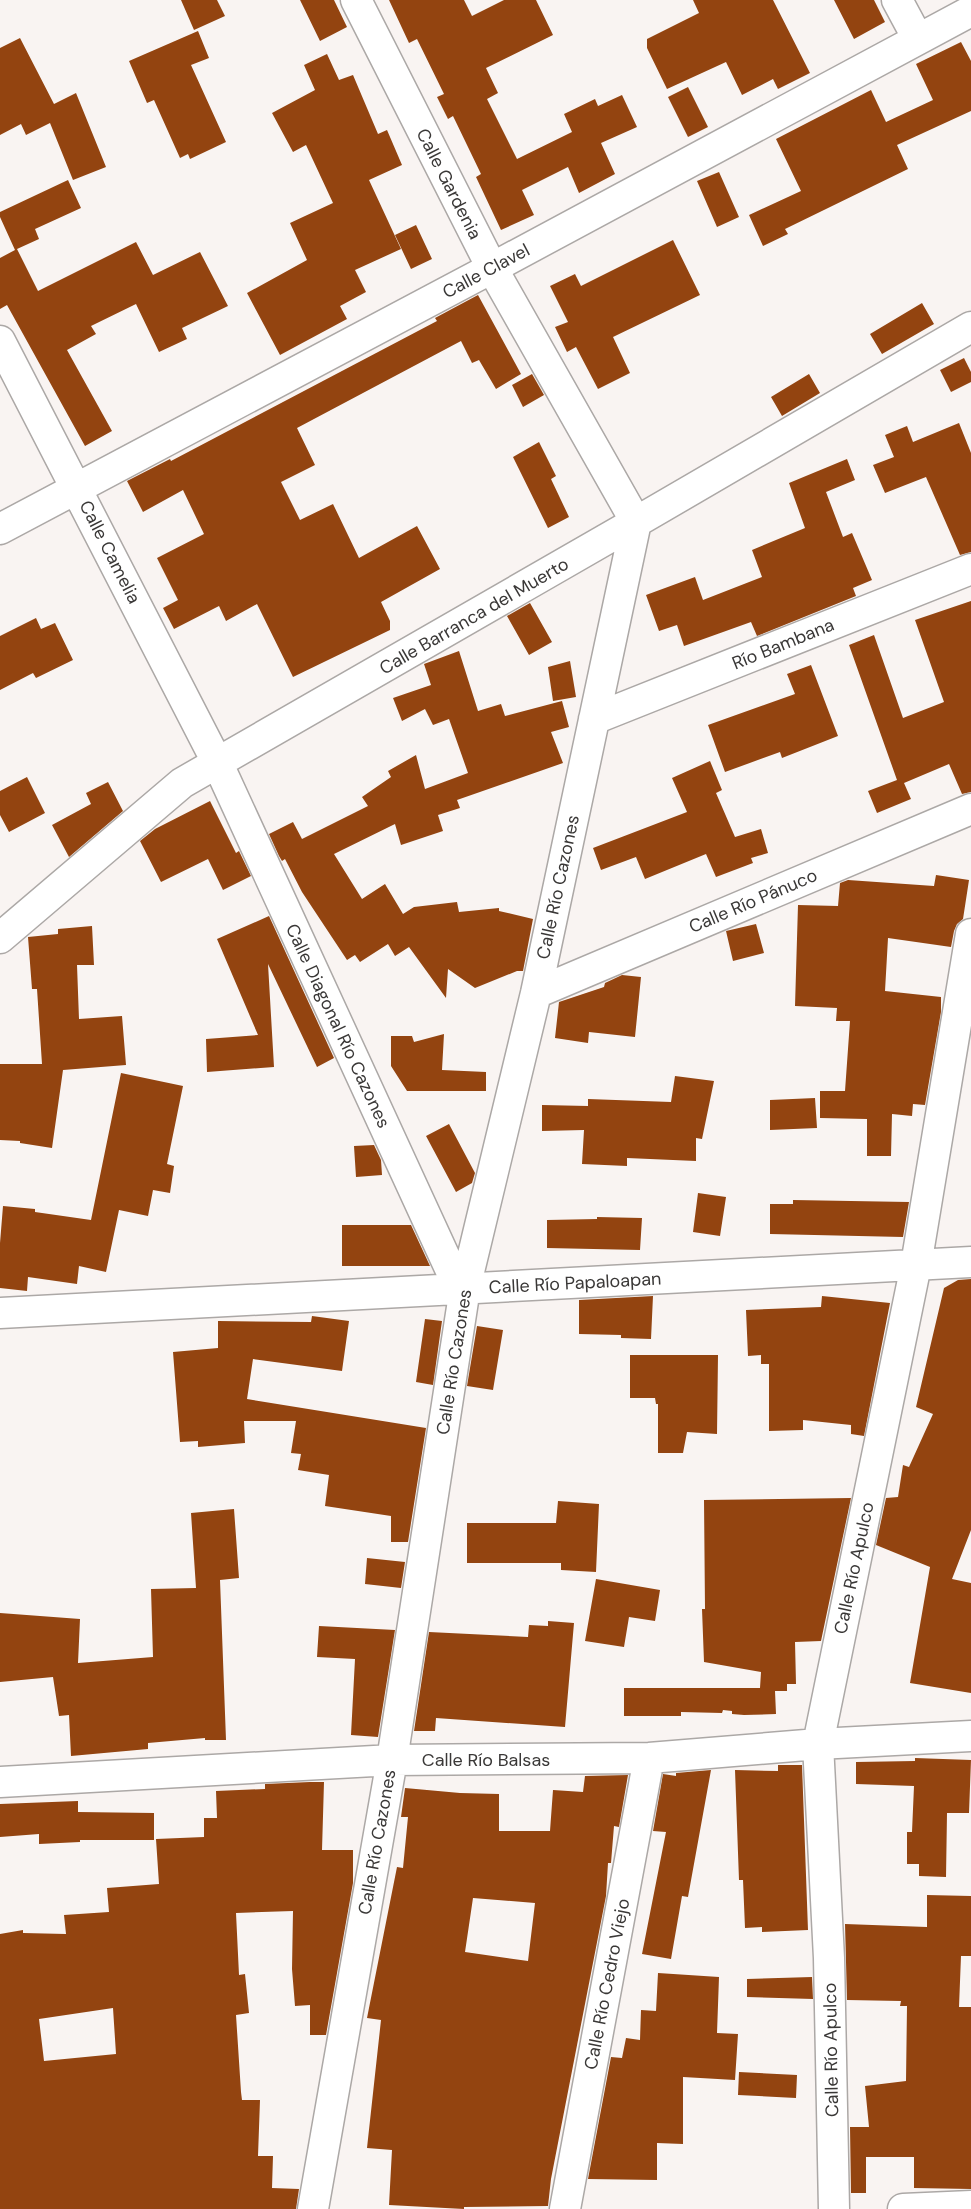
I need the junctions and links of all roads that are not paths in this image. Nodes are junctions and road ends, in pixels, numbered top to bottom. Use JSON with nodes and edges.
{"nodes":[{"id":1,"x":356,"y":0,"type":"edge"},
{"id":2,"x":897,"y":0,"type":"edge"},
{"id":3,"x":971,"y":11,"type":"edge"},
{"id":4,"x":918,"y":39,"type":"junction"},
{"id":5,"x":492,"y":268,"type":"junction"},
{"id":6,"x":971,"y":327,"type":"edge"},
{"id":7,"x":0,"y":341,"type":"edge"},
{"id":8,"x":78,"y":489,"type":"junction"},
{"id":9,"x":636,"y":522,"type":"junction"},
{"id":10,"x":0,"y":529,"type":"edge"},
{"id":11,"x":971,"y":569,"type":"edge"},
{"id":12,"x":594,"y":719,"type":"junction"},
{"id":13,"x":218,"y":764,"type":"junction"},
{"id":14,"x":971,"y":809,"type":"edge"},
{"id":15,"x":971,"y":934,"type":"edge"},
{"id":16,"x":0,"y":938,"type":"edge"},
{"id":17,"x":536,"y":993,"type":"junction"},
{"id":18,"x":971,"y":1262,"type":"edge"},
{"id":19,"x":916,"y":1265,"type":"junction"},
{"id":20,"x":462,"y":1288,"type":"junction"},
{"id":21,"x":0,"y":1313,"type":"edge"},
{"id":22,"x":971,"y":1736,"type":"edge"},
{"id":23,"x":818,"y":1744,"type":"junction"},
{"id":24,"x":649,"y":1758,"type":"junction"},
{"id":25,"x":392,"y":1760,"type":"junction"},
{"id":26,"x":0,"y":1782,"type":"edge"},
{"id":27,"x":971,"y":2206,"type":"edge"},
{"id":28,"x":313,"y":2209,"type":"edge"},
{"id":29,"x":565,"y":2209,"type":"edge"},
{"id":30,"x":834,"y":2209,"type":"edge"},
{"id":31,"x":903,"y":2209,"type":"edge"}],
"edges":[{"from":1,"to":5,"type":"street","name":"Calle Gardenia"},
{"from":2,"to":4,"type":"street"},
{"from":3,"to":4,"type":"street","name":"Calle Clavel"},
{"from":4,"to":5,"type":"street","name":"Calle Clavel"},
{"from":5,"to":8,"type":"street","name":"Calle Clavel"},
{"from":5,"to":9,"type":"street","name":"Calle Gardenia"},
{"from":6,"to":9,"type":"street","name":"Calle Barranca del Muerto"},
{"from":7,"to":8,"type":"street","name":"Calle Camelia"},
{"from":8,"to":10,"type":"street","name":"Calle Clavel"},
{"from":8,"to":13,"type":"street","name":"Calle Camelia"},
{"from":9,"to":12,"type":"street","name":"Calle Río Cazones"},
{"from":9,"to":13,"type":"street","name":"Calle Barranca del Muerto"},
{"from":11,"to":12,"type":"street","name":"Río Bambana"},
{"from":12,"to":17,"type":"street","name":"Calle Río Cazones"},
{"from":13,"to":16,"type":"street","name":"Calle Barranca del Muerto"},
{"from":13,"to":20,"type":"street","name":"Calle Diagonal Río Cazones"},
{"from":14,"to":17,"type":"street","name":"Calle Río Pánuco"},
{"from":15,"to":19,"type":"street","name":"Calle Río Apulco"},
{"from":17,"to":20,"type":"street","name":"Calle Río Cazones"},
{"from":18,"to":19,"type":"street","name":"Calle Río Papaloapan"},
{"from":19,"to":20,"type":"street","name":"Calle Río Papaloapan"},
{"from":19,"to":23,"type":"street","name":"Calle Río Apulco"},
{"from":20,"to":21,"type":"street","name":"Calle Río Papaloapan"},
{"from":20,"to":25,"type":"street","name":"Calle Río Cazones"},
{"from":22,"to":23,"type":"street","name":"Calle Río Balsas"},
{"from":23,"to":24,"type":"street","name":"Calle Río Balsas"},
{"from":23,"to":30,"type":"street","name":"Calle Río Apulco"},
{"from":24,"to":25,"type":"street","name":"Calle Río Balsas"},
{"from":24,"to":29,"type":"street","name":"Calle Río Cedro Viejo"},
{"from":25,"to":26,"type":"street","name":"Calle Río Balsas"},
{"from":25,"to":28,"type":"street","name":"Calle Río Cazones"},
{"from":27,"to":31,"type":"street"}]}
